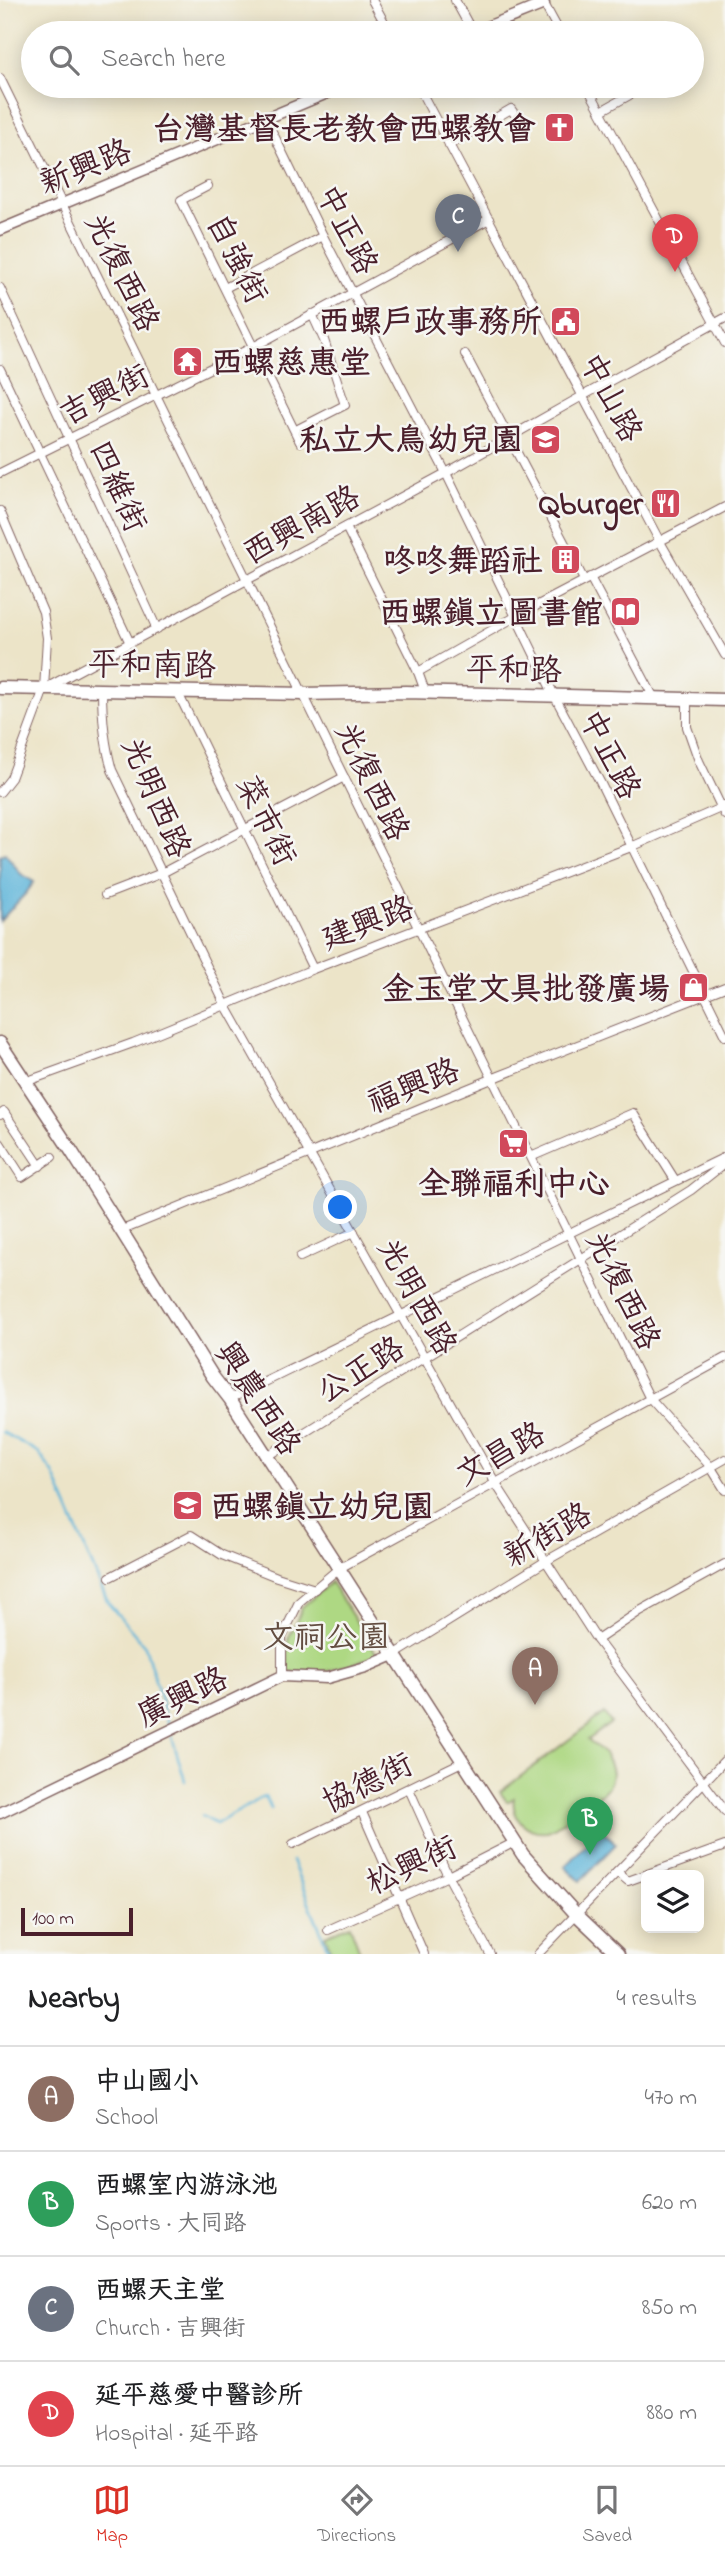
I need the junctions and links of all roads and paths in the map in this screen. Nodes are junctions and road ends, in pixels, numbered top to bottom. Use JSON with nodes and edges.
{"nodes":[{"id":1,"x":372,"y":0,"type":"edge"},
{"id":2,"x":455,"y":0,"type":"edge"},
{"id":3,"x":543,"y":2,"type":"edge"},
{"id":4,"x":383,"y":21,"type":"edge"},
{"id":5,"x":466,"y":21,"type":"edge"},
{"id":6,"x":500,"y":21,"type":"edge"},
{"id":7,"x":553,"y":21,"type":"edge"},
{"id":8,"x":0,"y":78,"type":"edge"},
{"id":9,"x":316,"y":98,"type":"edge"},
{"id":10,"x":424,"y":98,"type":"edge"},
{"id":11,"x":594,"y":98,"type":"edge"},
{"id":12,"x":624,"y":98,"type":"edge"},
{"id":13,"x":601,"y":111,"type":"junction"},
{"id":14,"x":266,"y":119,"type":"junction"},
{"id":15,"x":518,"y":119,"type":"dead end"},
{"id":16,"x":449,"y":145,"type":"junction"},
{"id":17,"x":208,"y":186,"type":"dead end"},
{"id":18,"x":62,"y":202,"type":"junction"},
{"id":19,"x":489,"y":219,"type":"junction"},
{"id":20,"x":0,"y":230,"type":"edge"},
{"id":21,"x":323,"y":236,"type":"junction"},
{"id":22,"x":0,"y":288,"type":"edge"},
{"id":23,"x":225,"y":288,"type":"junction"},
{"id":24,"x":353,"y":292,"type":"junction"},
{"id":25,"x":312,"y":314,"type":"junction"},
{"id":26,"x":725,"y":318,"type":"edge"},
{"id":27,"x":715,"y":324,"type":"junction"},
{"id":28,"x":725,"y":343,"type":"edge"},
{"id":29,"x":255,"y":346,"type":"junction"},
{"id":30,"x":464,"y":354,"type":"dead end"},
{"id":31,"x":0,"y":369,"type":"edge"},
{"id":32,"x":156,"y":395,"type":"junction"},
{"id":33,"x":584,"y":395,"type":"junction"},
{"id":34,"x":296,"y":430,"type":"junction"},
{"id":35,"x":509,"y":438,"type":"junction"},
{"id":36,"x":71,"y":439,"type":"junction"},
{"id":37,"x":300,"y":442,"type":"dead end"},
{"id":38,"x":40,"y":453,"type":"junction"},
{"id":39,"x":0,"y":473,"type":"edge"},
{"id":40,"x":446,"y":473,"type":"junction"},
{"id":41,"x":725,"y":507,"type":"edge"},
{"id":42,"x":0,"y":511,"type":"edge"},
{"id":43,"x":346,"y":527,"type":"junction"},
{"id":44,"x":659,"y":540,"type":"junction"},
{"id":45,"x":587,"y":578,"type":"junction"},
{"id":46,"x":247,"y":581,"type":"junction"},
{"id":47,"x":515,"y":617,"type":"junction"},
{"id":48,"x":157,"y":629,"type":"junction"},
{"id":49,"x":130,"y":643,"type":"junction"},
{"id":50,"x":725,"y":655,"type":"edge"},
{"id":51,"x":418,"y":672,"type":"junction"},
{"id":52,"x":0,"y":688,"type":"edge"},
{"id":53,"x":44,"y":689,"type":"junction"},
{"id":54,"x":102,"y":689,"type":"junction"},
{"id":55,"x":177,"y":691,"type":"junction"},
{"id":56,"x":303,"y":694,"type":"junction"},
{"id":57,"x":426,"y":694,"type":"junction"},
{"id":58,"x":554,"y":695,"type":"junction"},
{"id":59,"x":654,"y":698,"type":"junction"},
{"id":60,"x":687,"y":699,"type":"junction"},
{"id":61,"x":725,"y":699,"type":"edge"},
{"id":62,"x":344,"y":777,"type":"junction"},
{"id":63,"x":0,"y":792,"type":"edge"},
{"id":64,"x":724,"y":809,"type":"edge"},
{"id":65,"x":244,"y":829,"type":"junction"},
{"id":66,"x":631,"y":847,"type":"junction"},
{"id":67,"x":162,"y":873,"type":"junction"},
{"id":68,"x":105,"y":895,"type":"dead end"},
{"id":69,"x":419,"y":928,"type":"junction"},
{"id":70,"x":313,"y":969,"type":"junction"},
{"id":71,"x":725,"y":987,"type":"edge"},
{"id":72,"x":704,"y":995,"type":"junction"},
{"id":73,"x":225,"y":1004,"type":"junction"},
{"id":74,"x":725,"y":1036,"type":"edge"},
{"id":75,"x":0,"y":1043,"type":"edge"},
{"id":76,"x":494,"y":1078,"type":"junction"},
{"id":77,"x":25,"y":1082,"type":"junction"},
{"id":78,"x":0,"y":1115,"type":"edge"},
{"id":79,"x":0,"y":1143,"type":"edge"},
{"id":80,"x":310,"y":1153,"type":"junction"},
{"id":81,"x":533,"y":1156,"type":"junction"},
{"id":82,"x":52,"y":1157,"type":"dead end"},
{"id":83,"x":725,"y":1157,"type":"edge"},
{"id":84,"x":725,"y":1163,"type":"edge"},
{"id":85,"x":40,"y":1166,"type":"junction"},
{"id":86,"x":675,"y":1180,"type":"junction"},
{"id":87,"x":120,"y":1231,"type":"junction"},
{"id":88,"x":354,"y":1232,"type":"junction"},
{"id":89,"x":569,"y":1233,"type":"junction"},
{"id":90,"x":300,"y":1257,"type":"dead end"},
{"id":91,"x":581,"y":1258,"type":"junction"},
{"id":92,"x":402,"y":1316,"type":"junction"},
{"id":93,"x":424,"y":1358,"type":"junction"},
{"id":94,"x":725,"y":1358,"type":"edge"},
{"id":95,"x":230,"y":1399,"type":"junction"},
{"id":96,"x":650,"y":1399,"type":"junction"},
{"id":97,"x":267,"y":1456,"type":"junction"},
{"id":98,"x":725,"y":1459,"type":"edge"},
{"id":99,"x":710,"y":1466,"type":"junction"},
{"id":100,"x":496,"y":1484,"type":"junction"},
{"id":101,"x":725,"y":1490,"type":"edge"},
{"id":102,"x":546,"y":1561,"type":"junction"},
{"id":103,"x":725,"y":1564,"type":"edge"},
{"id":104,"x":338,"y":1569,"type":"junction"},
{"id":105,"x":110,"y":1577,"type":"dead end"},
{"id":106,"x":315,"y":1588,"type":"junction"},
{"id":107,"x":597,"y":1640,"type":"junction"},
{"id":108,"x":394,"y":1655,"type":"junction"},
{"id":109,"x":282,"y":1676,"type":"junction"},
{"id":110,"x":725,"y":1760,"type":"edge"},
{"id":111,"x":462,"y":1762,"type":"junction"},
{"id":112,"x":703,"y":1783,"type":"junction"},
{"id":113,"x":409,"y":1789,"type":"junction"},
{"id":114,"x":725,"y":1811,"type":"edge"},
{"id":115,"x":362,"y":1812,"type":"junction"},
{"id":116,"x":0,"y":1813,"type":"edge"},
{"id":117,"x":515,"y":1842,"type":"junction"},
{"id":118,"x":293,"y":1844,"type":"dead end"},
{"id":119,"x":725,"y":1846,"type":"edge"},
{"id":120,"x":617,"y":1872,"type":"junction"},
{"id":121,"x":448,"y":1876,"type":"junction"},
{"id":122,"x":400,"y":1899,"type":"junction"},
{"id":123,"x":576,"y":1914,"type":"junction"},
{"id":124,"x":328,"y":1930,"type":"dead end"},
{"id":125,"x":424,"y":1954,"type":"edge"},
{"id":126,"x":490,"y":1954,"type":"edge"},
{"id":127,"x":538,"y":1954,"type":"edge"},
{"id":128,"x":618,"y":1954,"type":"edge"}],
"edges":[{"from":1,"to":4,"type":"street"},
{"from":2,"to":5,"type":"street"},
{"from":3,"to":6,"type":"street"},
{"from":3,"to":7,"type":"street"},
{"from":8,"to":18,"type":"street","name":"光復西路"},
{"from":9,"to":14,"type":"street","name":"新興路"},
{"from":10,"to":16,"type":"street","name":"中山路"},
{"from":11,"to":13,"type":"street"},
{"from":12,"to":13,"type":"street"},
{"from":13,"to":27,"type":"street"},
{"from":14,"to":18,"type":"street","name":"新興路"},
{"from":14,"to":21,"type":"street","name":"中正路"},
{"from":15,"to":16,"type":"street"},
{"from":16,"to":19,"type":"street","name":"中山路"},
{"from":17,"to":23,"type":"street","name":"自強街"},
{"from":18,"to":20,"type":"street","name":"新興路"},
{"from":18,"to":32,"type":"street","name":"光復西路"},
{"from":19,"to":24,"type":"street","name":"吉興街"},
{"from":19,"to":33,"type":"street","name":"中山路"},
{"from":21,"to":23,"type":"street"},
{"from":21,"to":24,"type":"street","name":"中正路"},
{"from":22,"to":36,"type":"street","name":"四維街"},
{"from":23,"to":29,"type":"street","name":"自強街"},
{"from":24,"to":25,"type":"street","name":"吉興街"},
{"from":24,"to":40,"type":"street","name":"中正路"},
{"from":25,"to":29,"type":"street","name":"吉興街"},
{"from":25,"to":34,"type":"street"},
{"from":26,"to":27,"type":"street","name":"西興南路"},
{"from":27,"to":28,"type":"street"},
{"from":27,"to":33,"type":"street","name":"西興南路"},
{"from":29,"to":32,"type":"street","name":"吉興街"},
{"from":29,"to":34,"type":"street","name":"自強街"},
{"from":30,"to":35,"type":"street"},
{"from":31,"to":38,"type":"street"},
{"from":32,"to":36,"type":"street","name":"吉興街"},
{"from":32,"to":46,"type":"street","name":"光復西路"},
{"from":33,"to":35,"type":"street","name":"西興南路"},
{"from":33,"to":44,"type":"street","name":"中山路"},
{"from":34,"to":37,"type":"street","name":"自強街"},
{"from":35,"to":40,"type":"street","name":"西興南路"},
{"from":35,"to":45,"type":"street"},
{"from":36,"to":38,"type":"street","name":"吉興街"},
{"from":36,"to":48,"type":"street","name":"四維街"},
{"from":38,"to":39,"type":"street","name":"吉興街"},
{"from":38,"to":49,"type":"street"},
{"from":40,"to":43,"type":"street","name":"西興南路"},
{"from":40,"to":47,"type":"street","name":"中正路"},
{"from":41,"to":44,"type":"street"},
{"from":42,"to":53,"type":"street"},
{"from":43,"to":46,"type":"street","name":"西興南路"},
{"from":43,"to":51,"type":"street"},
{"from":44,"to":45,"type":"street"},
{"from":44,"to":50,"type":"street","name":"中山路"},
{"from":45,"to":47,"type":"street"},
{"from":45,"to":59,"type":"street"},
{"from":46,"to":48,"type":"street","name":"西興南路"},
{"from":46,"to":56,"type":"street","name":"光復西路"},
{"from":47,"to":51,"type":"street"},
{"from":47,"to":58,"type":"street","name":"中正路"},
{"from":48,"to":49,"type":"street","name":"西興南路"},
{"from":49,"to":53,"type":"street","name":"西興南路"},
{"from":51,"to":57,"type":"street"},
{"from":52,"to":53,"type":"main road","name":"平和南路"},
{"from":53,"to":54,"type":"main road","name":"平和南路"},
{"from":53,"to":63,"type":"street"},
{"from":54,"to":55,"type":"main road","name":"平和南路"},
{"from":54,"to":67,"type":"street","name":"光明西路"},
{"from":55,"to":56,"type":"main road","name":"平和南路"},
{"from":55,"to":65,"type":"street","name":"菜市街"},
{"from":56,"to":57,"type":"main road","name":"平和路"},
{"from":56,"to":62,"type":"street","name":"光復西路"},
{"from":57,"to":58,"type":"main road","name":"平和路"},
{"from":58,"to":59,"type":"main road","name":"平和路"},
{"from":58,"to":66,"type":"street","name":"中正路"},
{"from":59,"to":60,"type":"main road","name":"平和路"},
{"from":60,"to":61,"type":"main road","name":"平和路"},
{"from":60,"to":64,"type":"street"},
{"from":62,"to":65,"type":"street"},
{"from":62,"to":69,"type":"street","name":"光復西路"},
{"from":64,"to":66,"type":"street","name":"建興路"},
{"from":65,"to":67,"type":"street"},
{"from":65,"to":70,"type":"street","name":"菜市街"},
{"from":66,"to":69,"type":"street","name":"建興路"},
{"from":66,"to":72,"type":"street","name":"中正路"},
{"from":67,"to":68,"type":"street"},
{"from":67,"to":73,"type":"street","name":"光明西路"},
{"from":69,"to":70,"type":"street","name":"建興路"},
{"from":69,"to":76,"type":"street","name":"光復西路"},
{"from":70,"to":73,"type":"street","name":"建興路"},
{"from":71,"to":72,"type":"street","name":"福興路"},
{"from":72,"to":74,"type":"street","name":"中正路"},
{"from":72,"to":76,"type":"street","name":"福興路"},
{"from":73,"to":77,"type":"street","name":"建興路"},
{"from":73,"to":80,"type":"street","name":"光明西路"},
{"from":75,"to":77,"type":"main road","name":"興農西路"},
{"from":76,"to":80,"type":"street","name":"福興路"},
{"from":76,"to":81,"type":"street","name":"光復西路"},
{"from":77,"to":87,"type":"main road","name":"興農西路"},
{"from":78,"to":85,"type":"street"},
{"from":79,"to":85,"type":"street"},
{"from":80,"to":87,"type":"street","name":"福興路"},
{"from":80,"to":88,"type":"street","name":"光明西路"},
{"from":81,"to":86,"type":"street"},
{"from":81,"to":89,"type":"street","name":"光復西路"},
{"from":82,"to":85,"type":"street"},
{"from":83,"to":86,"type":"street"},
{"from":84,"to":91,"type":"street","name":"公正路"},
{"from":86,"to":89,"type":"street"},
{"from":87,"to":95,"type":"main road","name":"興農西路"},
{"from":88,"to":90,"type":"street"},
{"from":88,"to":92,"type":"street","name":"光明西路"},
{"from":89,"to":91,"type":"street","name":"光復西路"},
{"from":89,"to":92,"type":"street"},
{"from":91,"to":93,"type":"street","name":"公正路"},
{"from":91,"to":96,"type":"street","name":"光復西路"},
{"from":92,"to":93,"type":"street","name":"光明西路"},
{"from":92,"to":95,"type":"street"},
{"from":93,"to":97,"type":"street","name":"公正路"},
{"from":93,"to":100,"type":"street","name":"光明西路"},
{"from":94,"to":96,"type":"street","name":"文昌路"},
{"from":95,"to":97,"type":"main road","name":"興農西路"},
{"from":96,"to":99,"type":"street","name":"光復西路"},
{"from":96,"to":100,"type":"street","name":"文昌路"},
{"from":97,"to":104,"type":"main road","name":"興農西路"},
{"from":98,"to":99,"type":"street","name":"新街路"},
{"from":99,"to":101,"type":"street","name":"光復西路"},
{"from":99,"to":102,"type":"street","name":"新街路"},
{"from":100,"to":102,"type":"street","name":"光明西路"},
{"from":100,"to":104,"type":"street","name":"文昌路"},
{"from":102,"to":107,"type":"street","name":"光明西路"},
{"from":102,"to":108,"type":"street","name":"新街路"},
{"from":103,"to":107,"type":"street"},
{"from":104,"to":106,"type":"street","name":"文昌路"},
{"from":104,"to":108,"type":"main road","name":"興農西路"},
{"from":105,"to":106,"type":"street"},
{"from":106,"to":109,"type":"street","name":"文昌路"},
{"from":107,"to":112,"type":"street","name":"光明西路"},
{"from":108,"to":109,"type":"street","name":"廣興路"},
{"from":108,"to":111,"type":"main road","name":"興農西路"},
{"from":109,"to":116,"type":"street","name":"廣興路"},
{"from":110,"to":112,"type":"street"},
{"from":111,"to":113,"type":"street","name":"協德街"},
{"from":111,"to":117,"type":"main road","name":"興農西路"},
{"from":112,"to":114,"type":"street","name":"光明西路"},
{"from":112,"to":120,"type":"street"},
{"from":113,"to":115,"type":"street","name":"協德街"},
{"from":113,"to":121,"type":"street"},
{"from":115,"to":118,"type":"street","name":"協德街"},
{"from":115,"to":122,"type":"street"},
{"from":117,"to":121,"type":"street","name":"松興街"},
{"from":117,"to":123,"type":"main road","name":"興農西路"},
{"from":119,"to":120,"type":"street"},
{"from":120,"to":123,"type":"street"},
{"from":121,"to":122,"type":"street","name":"松興街"},
{"from":121,"to":126,"type":"street"},
{"from":122,"to":124,"type":"street","name":"松興街"},
{"from":122,"to":125,"type":"street"},
{"from":123,"to":127,"type":"street"},
{"from":123,"to":128,"type":"main road","name":"興農西路"}]}
